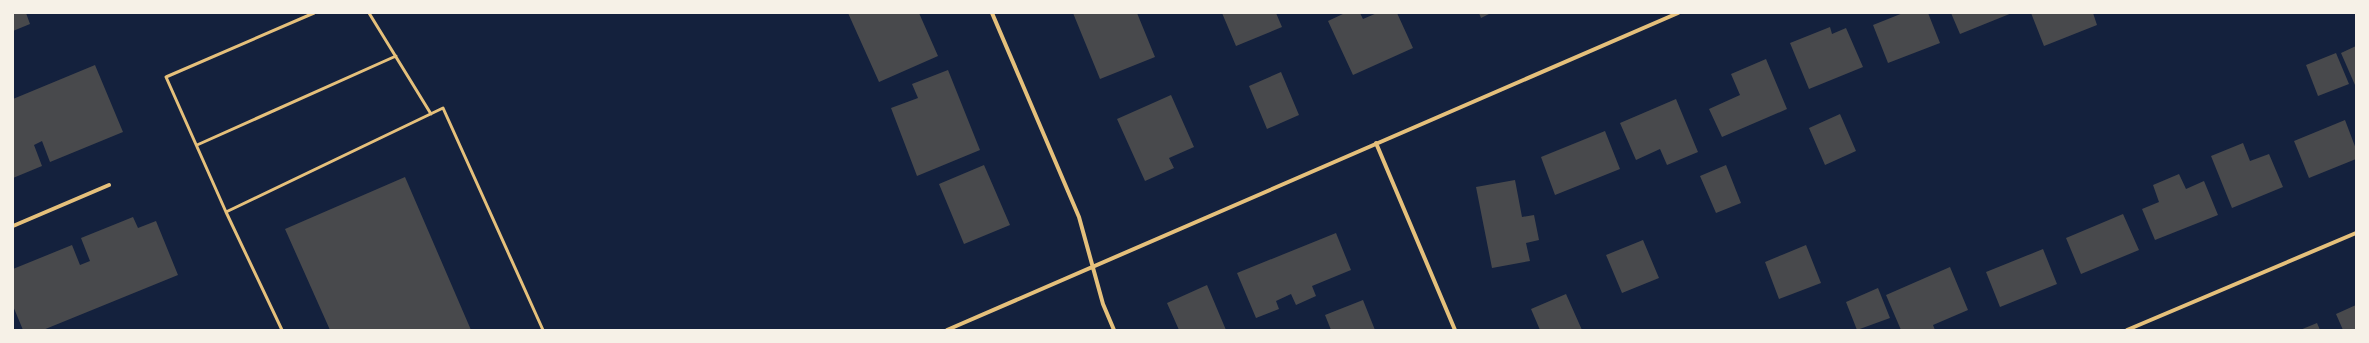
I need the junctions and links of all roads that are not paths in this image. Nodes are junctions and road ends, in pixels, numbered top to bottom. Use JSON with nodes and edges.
{"nodes":[{"id":1,"x":314,"y":13,"type":"edge"},
{"id":2,"x":369,"y":13,"type":"edge"},
{"id":3,"x":992,"y":13,"type":"edge"},
{"id":4,"x":1678,"y":13,"type":"edge"},
{"id":5,"x":396,"y":56,"type":"junction"},
{"id":6,"x":431,"y":114,"type":"junction"},
{"id":7,"x":1376,"y":143,"type":"junction"},
{"id":8,"x":196,"y":145,"type":"junction"},
{"id":9,"x":109,"y":185,"type":"dead end"},
{"id":10,"x":226,"y":212,"type":"junction"},
{"id":11,"x":13,"y":226,"type":"edge"},
{"id":12,"x":2356,"y":233,"type":"edge"},
{"id":13,"x":1093,"y":267,"type":"junction"},
{"id":14,"x":282,"y":330,"type":"edge"},
{"id":15,"x":543,"y":330,"type":"edge"},
{"id":16,"x":947,"y":330,"type":"edge"},
{"id":17,"x":1114,"y":330,"type":"edge"},
{"id":18,"x":1455,"y":330,"type":"edge"},
{"id":19,"x":2127,"y":330,"type":"edge"}],
"edges":[{"from":1,"to":8,"type":"lane"},
{"from":2,"to":5,"type":"lane"},
{"from":3,"to":13,"type":"street"},
{"from":4,"to":7,"type":"street"},
{"from":5,"to":6,"type":"lane"},
{"from":5,"to":8,"type":"lane"},
{"from":6,"to":10,"type":"lane"},
{"from":6,"to":15,"type":"lane"},
{"from":7,"to":13,"type":"street"},
{"from":7,"to":18,"type":"street"},
{"from":8,"to":10,"type":"lane"},
{"from":9,"to":11,"type":"street"},
{"from":10,"to":14,"type":"lane"},
{"from":12,"to":19,"type":"street"},
{"from":13,"to":16,"type":"street"},
{"from":13,"to":17,"type":"street"}]}
